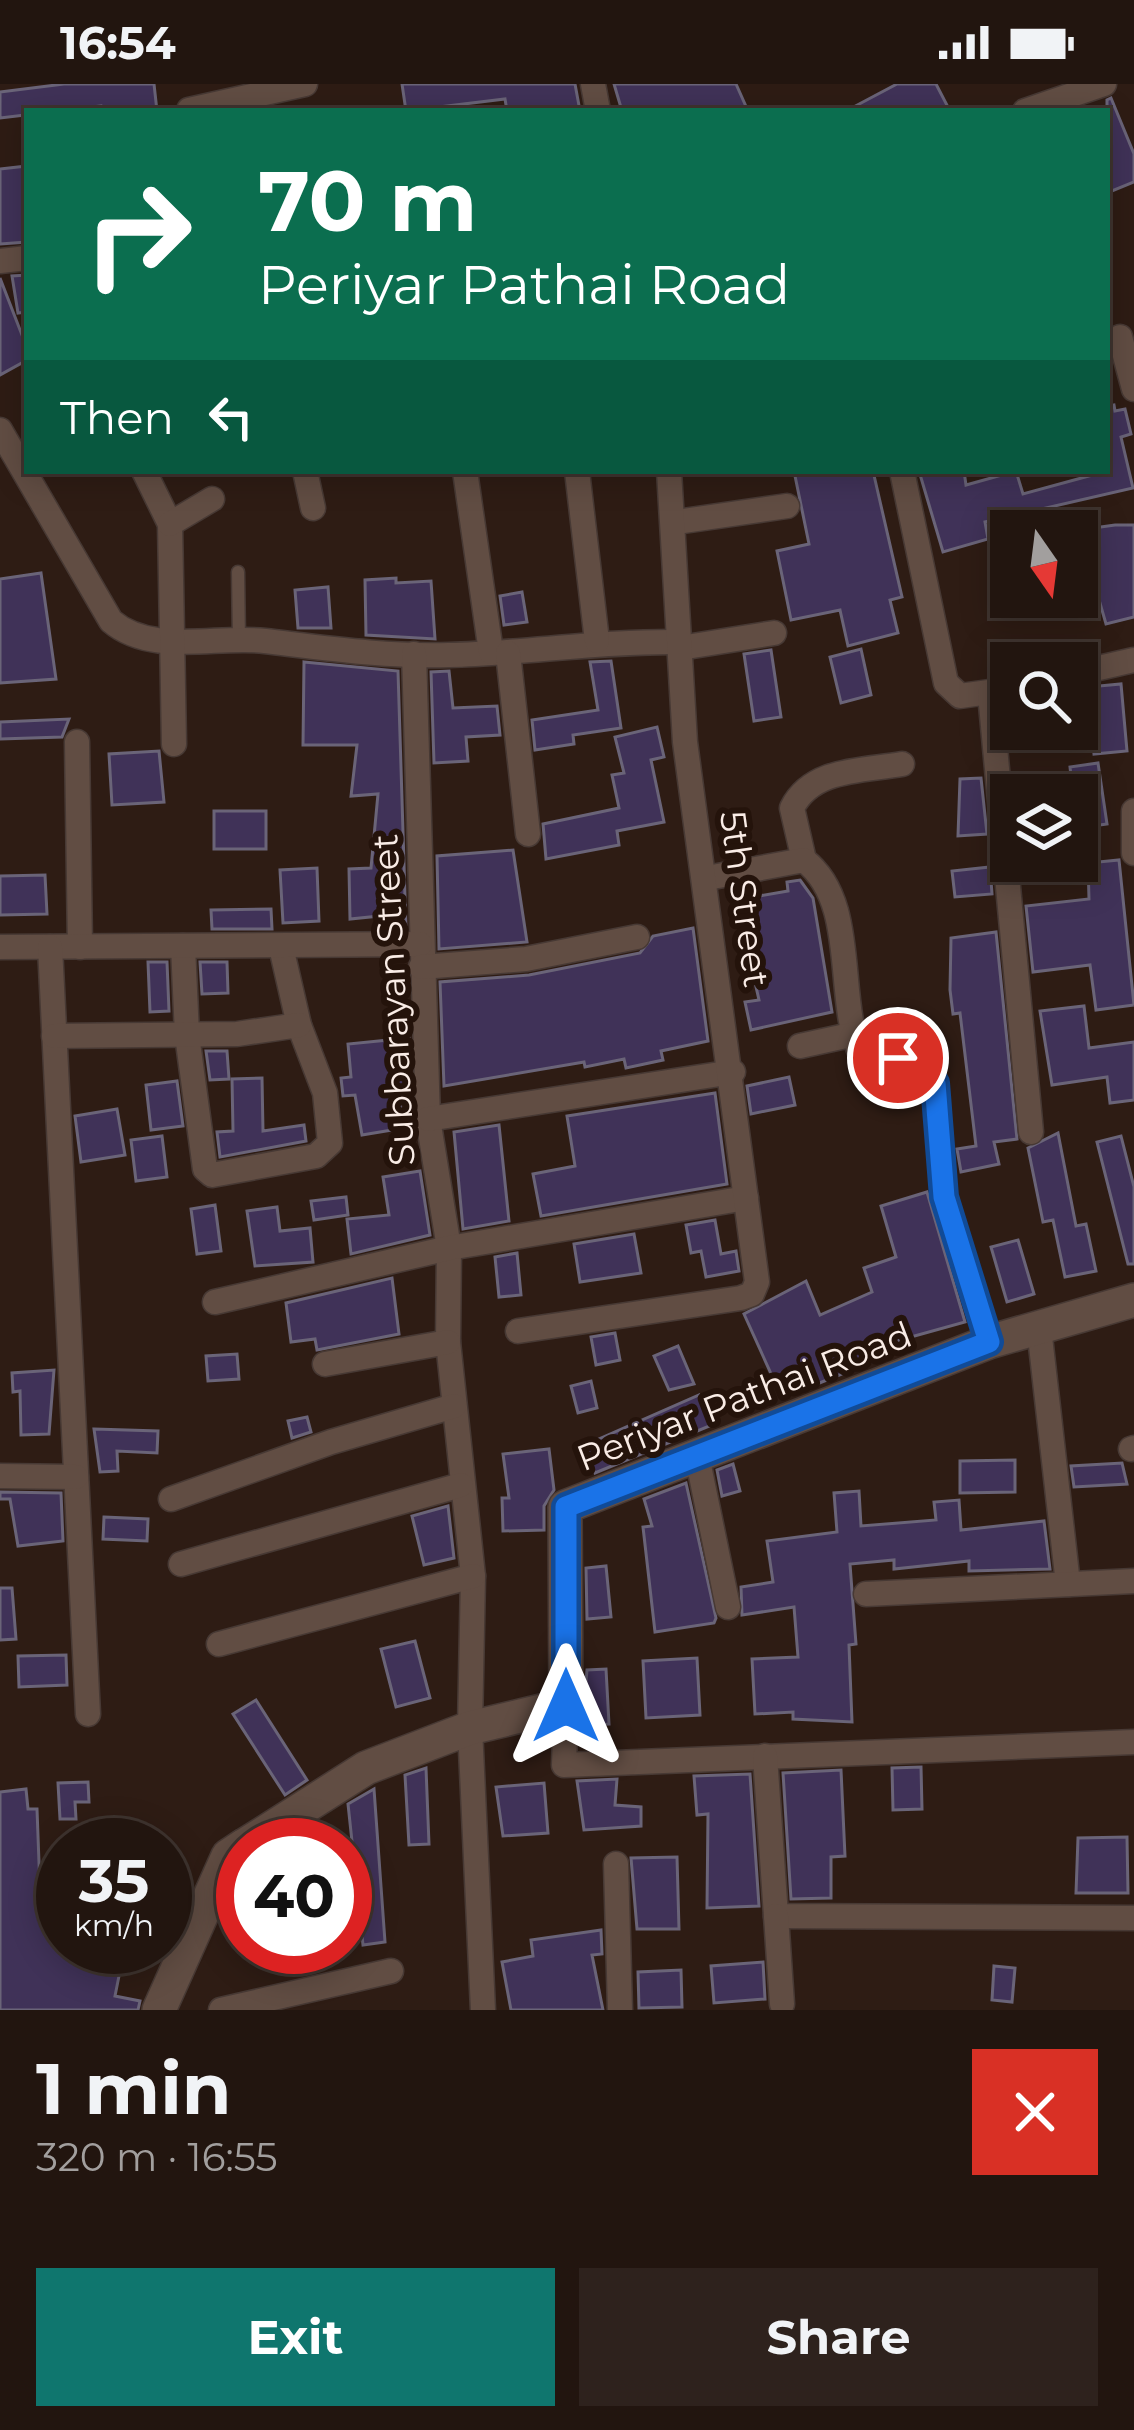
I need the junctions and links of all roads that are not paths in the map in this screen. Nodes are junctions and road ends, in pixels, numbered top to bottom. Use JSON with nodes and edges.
{"nodes":[{"id":1,"x":305,"y":84,"type":"edge"},
{"id":2,"x":1104,"y":84,"type":"edge"},
{"id":3,"x":202,"y":108,"type":"edge"},
{"id":4,"x":1034,"y":108,"type":"edge"},
{"id":5,"x":1120,"y":337,"type":"edge"},
{"id":6,"x":1134,"y":389,"type":"edge"},
{"id":7,"x":0,"y":430,"type":"edge"},
{"id":8,"x":24,"y":471,"type":"edge"},
{"id":9,"x":26,"y":474,"type":"edge"},
{"id":10,"x":145,"y":474,"type":"edge"},
{"id":11,"x":306,"y":474,"type":"edge"},
{"id":12,"x":466,"y":474,"type":"edge"},
{"id":13,"x":577,"y":474,"type":"edge"},
{"id":14,"x":669,"y":474,"type":"edge"},
{"id":15,"x":903,"y":474,"type":"edge"},
{"id":16,"x":212,"y":499,"type":"dead end"},
{"id":17,"x":787,"y":506,"type":"dead end"},
{"id":18,"x":313,"y":508,"type":"dead end"},
{"id":19,"x":676,"y":522,"type":"junction"},
{"id":20,"x":170,"y":524,"type":"junction"},
{"id":21,"x":238,"y":572,"type":"dead end"},
{"id":22,"x":774,"y":633,"type":"dead end"},
{"id":23,"x":239,"y":641,"type":"junction"},
{"id":24,"x":597,"y":641,"type":"junction"},
{"id":25,"x":172,"y":642,"type":"junction"},
{"id":26,"x":680,"y":645,"type":"junction"},
{"id":27,"x":500,"y":652,"type":"junction"},
{"id":28,"x":414,"y":654,"type":"junction"},
{"id":29,"x":1134,"y":659,"type":"edge"},
{"id":30,"x":1098,"y":668,"type":"edge"},
{"id":31,"x":990,"y":693,"type":"edge"},
{"id":32,"x":77,"y":742,"type":"dead end"},
{"id":33,"x":174,"y":744,"type":"dead end"},
{"id":34,"x":1005,"y":750,"type":"edge"},
{"id":35,"x":902,"y":764,"type":"dead end"},
{"id":36,"x":1134,"y":811,"type":"edge"},
{"id":37,"x":528,"y":834,"type":"dead end"},
{"id":38,"x":1134,"y":854,"type":"edge"},
{"id":39,"x":804,"y":860,"type":"junction"},
{"id":40,"x":707,"y":878,"type":"junction"},
{"id":41,"x":637,"y":937,"type":"dead end"},
{"id":42,"x":80,"y":946,"type":"junction"},
{"id":43,"x":183,"y":946,"type":"junction"},
{"id":44,"x":281,"y":946,"type":"junction"},
{"id":45,"x":0,"y":947,"type":"edge"},
{"id":46,"x":50,"y":947,"type":"junction"},
{"id":47,"x":420,"y":956,"type":"junction"},
{"id":48,"x":299,"y":1025,"type":"junction"},
{"id":49,"x":854,"y":1034,"type":"junction"},
{"id":50,"x":54,"y":1036,"type":"junction"},
{"id":51,"x":187,"y":1036,"type":"junction"},
{"id":52,"x":800,"y":1046,"type":"dead end"},
{"id":53,"x":733,"y":1072,"type":"junction"},
{"id":54,"x":428,"y":1119,"type":"junction"},
{"id":55,"x":1031,"y":1132,"type":"dead end"},
{"id":56,"x":746,"y":1198,"type":"junction"},
{"id":57,"x":449,"y":1248,"type":"junction"},
{"id":58,"x":1134,"y":1300,"type":"edge"},
{"id":59,"x":214,"y":1302,"type":"dead end"},
{"id":60,"x":1039,"y":1328,"type":"junction"},
{"id":61,"x":518,"y":1331,"type":"dead end"},
{"id":62,"x":448,"y":1342,"type":"junction"},
{"id":63,"x":989,"y":1342,"type":"junction"},
{"id":64,"x":325,"y":1364,"type":"dead end"},
{"id":65,"x":454,"y":1406,"type":"junction"},
{"id":66,"x":697,"y":1456,"type":"junction"},
{"id":67,"x":0,"y":1476,"type":"edge"},
{"id":68,"x":76,"y":1477,"type":"junction"},
{"id":69,"x":461,"y":1486,"type":"junction"},
{"id":70,"x":171,"y":1499,"type":"dead end"},
{"id":71,"x":181,"y":1564,"type":"dead end"},
{"id":72,"x":473,"y":1576,"type":"junction"},
{"id":73,"x":1134,"y":1581,"type":"edge"},
{"id":74,"x":1068,"y":1584,"type":"junction"},
{"id":75,"x":866,"y":1594,"type":"dead end"},
{"id":76,"x":728,"y":1607,"type":"dead end"},
{"id":77,"x":219,"y":1644,"type":"dead end"},
{"id":78,"x":566,"y":1706,"type":"junction"},
{"id":79,"x":88,"y":1714,"type":"dead end"},
{"id":80,"x":470,"y":1728,"type":"junction"},
{"id":81,"x":1134,"y":1742,"type":"edge"},
{"id":82,"x":765,"y":1756,"type":"junction"},
{"id":83,"x":288,"y":1818,"type":"edge"},
{"id":84,"x":616,"y":1864,"type":"dead end"},
{"id":85,"x":216,"y":1883,"type":"edge"},
{"id":86,"x":776,"y":1916,"type":"junction"},
{"id":87,"x":1134,"y":1918,"type":"edge"},
{"id":88,"x":391,"y":1971,"type":"dead end"},
{"id":89,"x":782,"y":2004,"type":"dead end"},
{"id":90,"x":159,"y":2010,"type":"edge"},
{"id":91,"x":221,"y":2010,"type":"edge"},
{"id":92,"x":484,"y":2010,"type":"edge"},
{"id":93,"x":620,"y":2010,"type":"edge"}],
"edges":[{"from":1,"to":3,"type":"street"},
{"from":2,"to":4,"type":"street"},
{"from":5,"to":6,"type":"street"},
{"from":7,"to":8,"type":"street"},
{"from":9,"to":25,"type":"street"},
{"from":10,"to":20,"type":"street"},
{"from":11,"to":18,"type":"street"},
{"from":12,"to":27,"type":"street"},
{"from":13,"to":24,"type":"street"},
{"from":14,"to":19,"type":"street","name":"5th Street"},
{"from":15,"to":31,"type":"street"},
{"from":16,"to":20,"type":"street"},
{"from":17,"to":19,"type":"street"},
{"from":19,"to":26,"type":"street","name":"5th Street"},
{"from":20,"to":25,"type":"street"},
{"from":21,"to":23,"type":"lane"},
{"from":22,"to":26,"type":"street"},
{"from":23,"to":25,"type":"street"},
{"from":23,"to":28,"type":"street"},
{"from":24,"to":26,"type":"street"},
{"from":24,"to":27,"type":"street"},
{"from":25,"to":33,"type":"street"},
{"from":26,"to":40,"type":"street","name":"5th Street"},
{"from":27,"to":28,"type":"street"},
{"from":27,"to":37,"type":"street"},
{"from":28,"to":47,"type":"street","name":"Subbarayan Street"},
{"from":29,"to":30,"type":"street"},
{"from":32,"to":42,"type":"street"},
{"from":34,"to":55,"type":"street"},
{"from":35,"to":39,"type":"street"},
{"from":36,"to":38,"type":"street"},
{"from":39,"to":40,"type":"street"},
{"from":39,"to":49,"type":"street"},
{"from":40,"to":53,"type":"street","name":"5th Street"},
{"from":41,"to":47,"type":"street"},
{"from":42,"to":43,"type":"street"},
{"from":42,"to":46,"type":"street"},
{"from":43,"to":44,"type":"street"},
{"from":43,"to":51,"type":"street"},
{"from":44,"to":47,"type":"street"},
{"from":44,"to":48,"type":"street"},
{"from":45,"to":46,"type":"street"},
{"from":46,"to":50,"type":"street"},
{"from":47,"to":54,"type":"street","name":"Subbarayan Street"},
{"from":48,"to":51,"type":"street"},
{"from":48,"to":51,"type":"street"},
{"from":49,"to":52,"type":"street"},
{"from":49,"to":63,"type":"street"},
{"from":50,"to":51,"type":"street"},
{"from":50,"to":68,"type":"street"},
{"from":53,"to":54,"type":"street"},
{"from":53,"to":56,"type":"street","name":"5th Street"},
{"from":54,"to":57,"type":"street","name":"Subbarayan Street"},
{"from":56,"to":57,"type":"street"},
{"from":56,"to":61,"type":"street","name":"5th Street"},
{"from":57,"to":59,"type":"street"},
{"from":57,"to":62,"type":"street","name":"Subbarayan Street"},
{"from":58,"to":60,"type":"street","name":"Periyar Pathai Road"},
{"from":60,"to":63,"type":"street","name":"Periyar Pathai Road"},
{"from":60,"to":74,"type":"street"},
{"from":62,"to":64,"type":"street"},
{"from":62,"to":65,"type":"street","name":"Subbarayan Street"},
{"from":63,"to":66,"type":"street","name":"Periyar Pathai Road"},
{"from":65,"to":69,"type":"street","name":"Subbarayan Street"},
{"from":65,"to":70,"type":"street"},
{"from":66,"to":76,"type":"street"},
{"from":66,"to":78,"type":"street","name":"Periyar Pathai Road"},
{"from":67,"to":68,"type":"street"},
{"from":68,"to":79,"type":"street"},
{"from":69,"to":71,"type":"street"},
{"from":69,"to":72,"type":"street","name":"Subbarayan Street"},
{"from":72,"to":77,"type":"street"},
{"from":72,"to":80,"type":"street","name":"Subbarayan Street"},
{"from":73,"to":74,"type":"street"},
{"from":74,"to":75,"type":"street"},
{"from":78,"to":80,"type":"street"},
{"from":78,"to":82,"type":"street"},
{"from":80,"to":83,"type":"street"},
{"from":80,"to":92,"type":"street","name":"Subbarayan Street"},
{"from":81,"to":82,"type":"street"},
{"from":82,"to":86,"type":"street"},
{"from":84,"to":93,"type":"street"},
{"from":85,"to":90,"type":"street"},
{"from":86,"to":87,"type":"street"},
{"from":86,"to":89,"type":"street"},
{"from":88,"to":91,"type":"street"}]}
